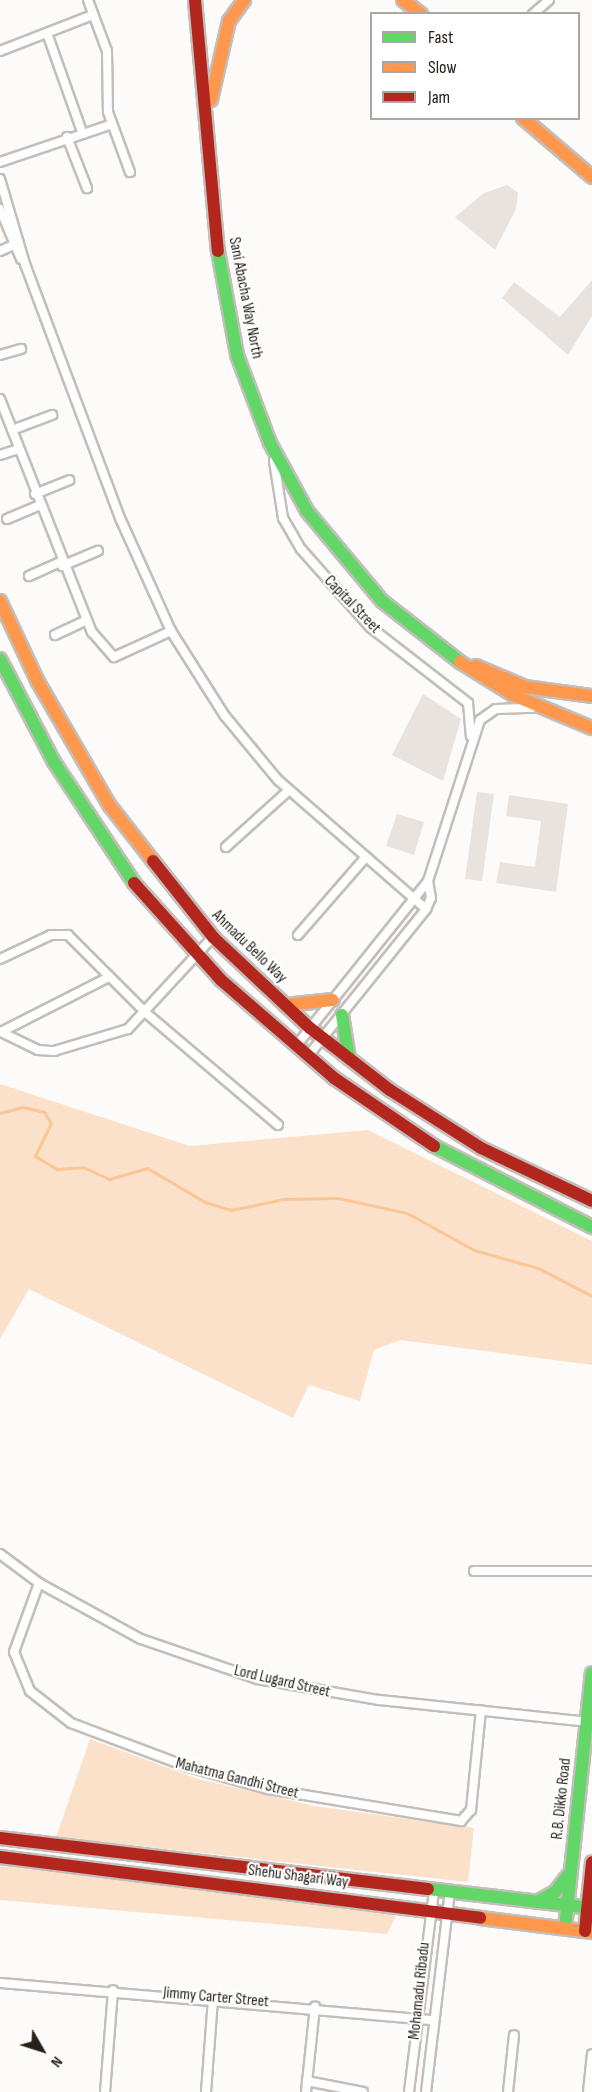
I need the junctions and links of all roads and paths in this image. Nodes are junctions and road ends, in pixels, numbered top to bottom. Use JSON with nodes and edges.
{"nodes":[{"id":1,"x":88,"y":0,"type":"edge"},
{"id":2,"x":195,"y":0,"type":"edge"},
{"id":3,"x":244,"y":0,"type":"edge"},
{"id":4,"x":403,"y":0,"type":"edge"},
{"id":5,"x":549,"y":0,"type":"edge"},
{"id":6,"x":418,"y":12,"type":"edge"},
{"id":7,"x":535,"y":12,"type":"edge"},
{"id":8,"x":93,"y":15,"type":"junction"},
{"id":9,"x":47,"y":33,"type":"junction"},
{"id":10,"x":0,"y":51,"type":"edge"},
{"id":11,"x":525,"y":120,"type":"edge"},
{"id":12,"x":112,"y":124,"type":"junction"},
{"id":13,"x":82,"y":132,"type":"junction"},
{"id":14,"x":67,"y":137,"type":"junction"},
{"id":15,"x":0,"y":162,"type":"edge"},
{"id":16,"x":210,"y":162,"type":"junction"},
{"id":17,"x":130,"y":172,"type":"dead end"},
{"id":18,"x":592,"y":177,"type":"edge"},
{"id":19,"x":0,"y":178,"type":"edge"},
{"id":20,"x":87,"y":188,"type":"dead end"},
{"id":21,"x":0,"y":209,"type":"edge"},
{"id":22,"x":8,"y":232,"type":"edge"},
{"id":23,"x":16,"y":244,"type":"junction"},
{"id":24,"x":0,"y":251,"type":"edge"},
{"id":25,"x":21,"y":349,"type":"dead end"},
{"id":26,"x":0,"y":355,"type":"edge"},
{"id":27,"x":0,"y":399,"type":"edge"},
{"id":28,"x":52,"y":415,"type":"dead end"},
{"id":29,"x":12,"y":430,"type":"junction"},
{"id":30,"x":270,"y":442,"type":"junction"},
{"id":31,"x":18,"y":449,"type":"junction"},
{"id":32,"x":0,"y":455,"type":"edge"},
{"id":33,"x":69,"y":480,"type":"dead end"},
{"id":34,"x":35,"y":494,"type":"junction"},
{"id":35,"x":38,"y":506,"type":"junction"},
{"id":36,"x":7,"y":519,"type":"dead end"},
{"id":37,"x":98,"y":552,"type":"dead end"},
{"id":38,"x":61,"y":564,"type":"junction"},
{"id":39,"x":29,"y":576,"type":"dead end"},
{"id":40,"x":0,"y":600,"type":"edge"},
{"id":41,"x":87,"y":620,"type":"junction"},
{"id":42,"x":171,"y":631,"type":"junction"},
{"id":43,"x":55,"y":635,"type":"dead end"},
{"id":44,"x":442,"y":651,"type":"junction"},
{"id":45,"x":0,"y":659,"type":"edge"},
{"id":46,"x":592,"y":696,"type":"edge"},
{"id":47,"x":539,"y":708,"type":"junction"},
{"id":48,"x":592,"y":728,"type":"edge"},
{"id":49,"x":471,"y":739,"type":"junction"},
{"id":50,"x":288,"y":791,"type":"junction"},
{"id":51,"x":226,"y":847,"type":"dead end"},
{"id":52,"x":364,"y":859,"type":"junction"},
{"id":53,"x":428,"y":881,"type":"junction"},
{"id":54,"x":402,"y":890,"type":"junction"},
{"id":55,"x":418,"y":891,"type":"junction"},
{"id":56,"x":431,"y":898,"type":"junction"},
{"id":57,"x":412,"y":901,"type":"junction"},
{"id":58,"x":426,"y":909,"type":"junction"},
{"id":59,"x":298,"y":934,"type":"dead end"},
{"id":60,"x":213,"y":937,"type":"junction"},
{"id":61,"x":196,"y":956,"type":"junction"},
{"id":62,"x":0,"y":959,"type":"edge"},
{"id":63,"x":108,"y":977,"type":"junction"},
{"id":64,"x":333,"y":1000,"type":"junction"},
{"id":65,"x":285,"y":1005,"type":"junction"},
{"id":66,"x":146,"y":1013,"type":"junction"},
{"id":67,"x":342,"y":1014,"type":"junction"},
{"id":68,"x":310,"y":1028,"type":"junction"},
{"id":69,"x":323,"y":1038,"type":"junction"},
{"id":70,"x":296,"y":1046,"type":"junction"},
{"id":71,"x":308,"y":1056,"type":"junction"},
{"id":72,"x":350,"y":1060,"type":"junction"},
{"id":73,"x":278,"y":1125,"type":"dead end"},
{"id":74,"x":592,"y":1202,"type":"edge"},
{"id":75,"x":592,"y":1227,"type":"edge"},
{"id":76,"x":0,"y":1554,"type":"edge"},
{"id":77,"x":474,"y":1571,"type":"dead end"},
{"id":78,"x":592,"y":1571,"type":"edge"},
{"id":79,"x":39,"y":1583,"type":"junction"},
{"id":80,"x":592,"y":1673,"type":"edge"},
{"id":81,"x":481,"y":1710,"type":"junction"},
{"id":82,"x":590,"y":1722,"type":"edge"},
{"id":83,"x":0,"y":1838,"type":"edge"},
{"id":84,"x":0,"y":1857,"type":"edge"},
{"id":85,"x":592,"y":1862,"type":"edge"},
{"id":86,"x":571,"y":1870,"type":"junction"},
{"id":87,"x":434,"y":1890,"type":"junction"},
{"id":88,"x":450,"y":1891,"type":"junction"},
{"id":89,"x":537,"y":1902,"type":"junction"},
{"id":90,"x":567,"y":1906,"type":"junction"},
{"id":91,"x":590,"y":1908,"type":"edge"},
{"id":92,"x":430,"y":1910,"type":"junction"},
{"id":93,"x":446,"y":1911,"type":"junction"},
{"id":94,"x":565,"y":1928,"type":"junction"},
{"id":95,"x":589,"y":1932,"type":"edge"},
{"id":96,"x":0,"y":1983,"type":"edge"},
{"id":97,"x":113,"y":1990,"type":"junction"},
{"id":98,"x":213,"y":1998,"type":"junction"},
{"id":99,"x":315,"y":2006,"type":"junction"},
{"id":100,"x":416,"y":2018,"type":"junction"},
{"id":101,"x":432,"y":2020,"type":"junction"},
{"id":102,"x":514,"y":2035,"type":"dead end"},
{"id":103,"x":592,"y":2054,"type":"edge"},
{"id":104,"x":308,"y":2081,"type":"junction"},
{"id":105,"x":105,"y":2092,"type":"edge"},
{"id":106,"x":206,"y":2092,"type":"edge"},
{"id":107,"x":306,"y":2092,"type":"edge"},
{"id":108,"x":363,"y":2092,"type":"edge"},
{"id":109,"x":410,"y":2092,"type":"edge"},
{"id":110,"x":426,"y":2092,"type":"edge"},
{"id":111,"x":508,"y":2092,"type":"edge"},
{"id":112,"x":588,"y":2092,"type":"edge"}],
"edges":[{"from":1,"to":8,"type":"street"},
{"from":2,"to":16,"type":"main road","name":"Sani Abacha Way North"},
{"from":3,"to":16,"type":"main road"},
{"from":4,"to":6,"type":"main road"},
{"from":5,"to":7,"type":"street"},
{"from":8,"to":9,"type":"street"},
{"from":8,"to":12,"type":"street"},
{"from":9,"to":10,"type":"street"},
{"from":9,"to":13,"type":"street"},
{"from":11,"to":18,"type":"main road"},
{"from":12,"to":13,"type":"street"},
{"from":12,"to":17,"type":"street"},
{"from":13,"to":14,"type":"street"},
{"from":14,"to":15,"type":"street"},
{"from":14,"to":20,"type":"street"},
{"from":16,"to":30,"type":"main road","name":"Sani Abacha Way North"},
{"from":19,"to":22,"type":"street"},
{"from":21,"to":22,"type":"street"},
{"from":22,"to":23,"type":"street"},
{"from":23,"to":24,"type":"street"},
{"from":23,"to":42,"type":"street"},
{"from":25,"to":26,"type":"street"},
{"from":27,"to":29,"type":"street"},
{"from":28,"to":29,"type":"street"},
{"from":29,"to":31,"type":"street"},
{"from":30,"to":44,"type":"main road","name":"Sani Abacha Way North"},
{"from":30,"to":49,"type":"street","name":"Capital Street"},
{"from":31,"to":32,"type":"street"},
{"from":31,"to":34,"type":"street"},
{"from":33,"to":34,"type":"street"},
{"from":34,"to":35,"type":"street"},
{"from":35,"to":36,"type":"street"},
{"from":35,"to":38,"type":"street"},
{"from":37,"to":38,"type":"street"},
{"from":38,"to":39,"type":"street"},
{"from":38,"to":41,"type":"street"},
{"from":40,"to":60,"type":"main road","name":"Ahmadu Bello Way"},
{"from":41,"to":42,"type":"street"},
{"from":41,"to":43,"type":"street"},
{"from":42,"to":50,"type":"street"},
{"from":44,"to":46,"type":"main road"},
{"from":44,"to":47,"type":"main road","name":"Sani Abacha Way North"},
{"from":45,"to":61,"type":"main road"},
{"from":47,"to":48,"type":"main road","name":"Sani Abacha Way North"},
{"from":47,"to":49,"type":"street","name":"Capital Street"},
{"from":49,"to":53,"type":"street","name":"Capital Street"},
{"from":50,"to":51,"type":"street"},
{"from":50,"to":52,"type":"street"},
{"from":52,"to":54,"type":"street"},
{"from":52,"to":59,"type":"street"},
{"from":53,"to":55,"type":"street","name":"Capital Street"},
{"from":53,"to":56,"type":"street"},
{"from":54,"to":55,"type":"street"},
{"from":54,"to":57,"type":"street"},
{"from":55,"to":56,"type":"street"},
{"from":55,"to":57,"type":"street","name":"Capital Street"},
{"from":56,"to":58,"type":"street"},
{"from":57,"to":58,"type":"street"},
{"from":57,"to":64,"type":"street","name":"Capital Street"},
{"from":58,"to":67,"type":"street"},
{"from":60,"to":61,"type":"street"},
{"from":60,"to":65,"type":"main road","name":"Ahmadu Bello Way"},
{"from":61,"to":66,"type":"street"},
{"from":61,"to":70,"type":"main road"},
{"from":62,"to":63,"type":"street"},
{"from":63,"to":66,"type":"street"},
{"from":63,"to":66,"type":"street"},
{"from":64,"to":65,"type":"main road"},
{"from":64,"to":68,"type":"street","name":"Capital Street"},
{"from":65,"to":68,"type":"main road","name":"Ahmadu Bello Way"},
{"from":66,"to":73,"type":"street"},
{"from":67,"to":69,"type":"street"},
{"from":67,"to":72,"type":"main road"},
{"from":68,"to":69,"type":"main road","name":"Ahmadu Bello Way"},
{"from":68,"to":70,"type":"street","name":"Capital Street"},
{"from":69,"to":71,"type":"street"},
{"from":69,"to":72,"type":"main road","name":"Ahmadu Bello Way"},
{"from":70,"to":71,"type":"main road"},
{"from":71,"to":75,"type":"main road"},
{"from":72,"to":74,"type":"main road","name":"Ahmadu Bello Way"},
{"from":76,"to":79,"type":"street","name":"Lord Lugard Street"},
{"from":77,"to":78,"type":"street"},
{"from":79,"to":81,"type":"street","name":"Lord Lugard Street"},
{"from":79,"to":81,"type":"street","name":"Mahatma Gandhi Street"},
{"from":80,"to":82,"type":"main road","name":"R.B. Dikko Road"},
{"from":81,"to":82,"type":"street","name":"Lord Lugard Street"},
{"from":82,"to":86,"type":"main road","name":"R.B. Dikko Road"},
{"from":83,"to":87,"type":"main road","name":"Shehu Shagari Way"},
{"from":84,"to":92,"type":"main road","name":"Shehu Shagari Way"},
{"from":85,"to":91,"type":"main road"},
{"from":86,"to":89,"type":"main road"},
{"from":86,"to":90,"type":"main road","name":"R.B. Dikko Road"},
{"from":87,"to":88,"type":"main road","name":"Shehu Shagari Way"},
{"from":87,"to":92,"type":"street","name":"Mohamadu Ribadu"},
{"from":88,"to":89,"type":"main road","name":"Shehu Shagari Way"},
{"from":88,"to":93,"type":"street","name":"Mohamadu Ribadu"},
{"from":89,"to":90,"type":"main road","name":"Shehu Shagari Way"},
{"from":90,"to":91,"type":"main road","name":"Shehu Shagari Way"},
{"from":90,"to":94,"type":"main road","name":"R.B. Dikko Road"},
{"from":91,"to":95,"type":"main road"},
{"from":92,"to":93,"type":"main road","name":"Shehu Shagari Way"},
{"from":92,"to":100,"type":"street","name":"Mohamadu Ribadu"},
{"from":93,"to":94,"type":"main road","name":"Shehu Shagari Way"},
{"from":93,"to":101,"type":"street","name":"Mohamadu Ribadu"},
{"from":94,"to":95,"type":"main road","name":"Shehu Shagari Way"},
{"from":96,"to":97,"type":"street","name":"Jimmy Carter Street"},
{"from":97,"to":98,"type":"street","name":"Jimmy Carter Street"},
{"from":97,"to":105,"type":"street"},
{"from":98,"to":99,"type":"street","name":"Jimmy Carter Street"},
{"from":98,"to":106,"type":"street"},
{"from":99,"to":100,"type":"street","name":"Jimmy Carter Street"},
{"from":99,"to":104,"type":"street"},
{"from":100,"to":101,"type":"street","name":"Jimmy Carter Street"},
{"from":100,"to":109,"type":"street","name":"Mohamadu Ribadu"},
{"from":101,"to":110,"type":"street","name":"Mohamadu Ribadu"},
{"from":102,"to":111,"type":"street"},
{"from":103,"to":112,"type":"street"},
{"from":104,"to":107,"type":"street"},
{"from":104,"to":108,"type":"street"}]}
